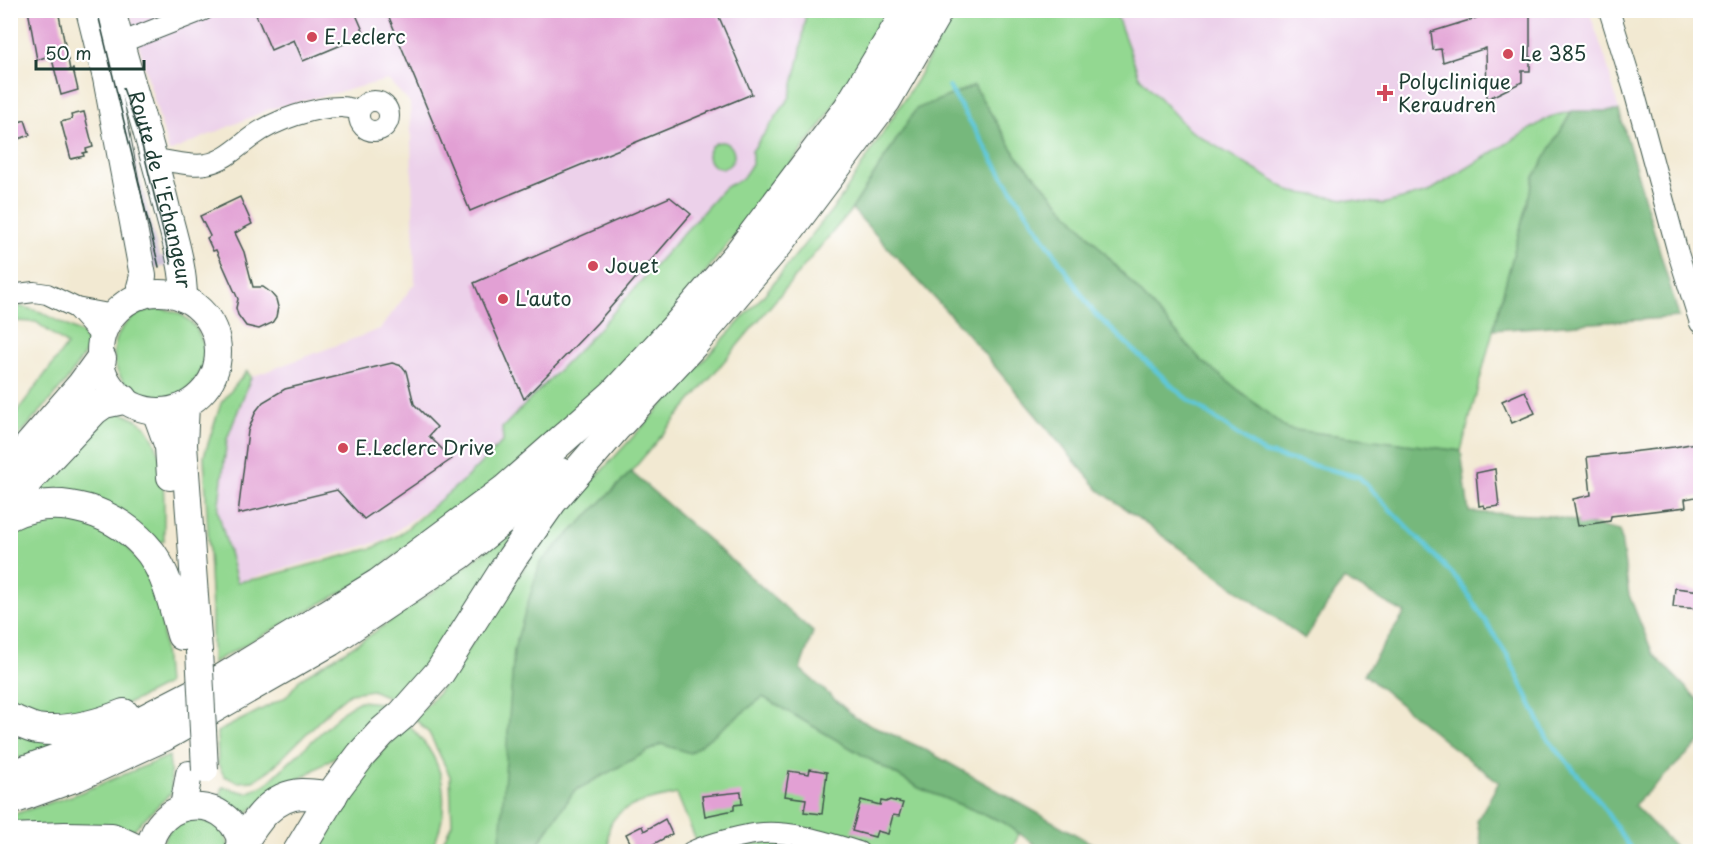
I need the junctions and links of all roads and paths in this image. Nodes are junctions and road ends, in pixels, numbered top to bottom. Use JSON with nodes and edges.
{"nodes":[{"id":1,"x":89,"y":10,"type":"edge"},
{"id":2,"x":112,"y":10,"type":"edge"},
{"id":3,"x":204,"y":10,"type":"edge"},
{"id":4,"x":908,"y":10,"type":"edge"},
{"id":5,"x":938,"y":10,"type":"edge"},
{"id":6,"x":1609,"y":10,"type":"edge"},
{"id":7,"x":120,"y":43,"type":"junction"},
{"id":8,"x":359,"y":110,"type":"dead end"},
{"id":9,"x":155,"y":159,"type":"junction"},
{"id":10,"x":10,"y":295,"type":"edge"},
{"id":11,"x":141,"y":297,"type":"junction"},
{"id":12,"x":184,"y":299,"type":"junction"},
{"id":13,"x":76,"y":308,"type":"junction"},
{"id":14,"x":114,"y":315,"type":"junction"},
{"id":15,"x":1701,"y":323,"type":"edge"},
{"id":16,"x":102,"y":348,"type":"junction"},
{"id":17,"x":123,"y":399,"type":"junction"},
{"id":18,"x":186,"y":405,"type":"junction"},
{"id":19,"x":155,"y":411,"type":"junction"},
{"id":20,"x":616,"y":427,"type":"junction"},
{"id":21,"x":10,"y":468,"type":"edge"},
{"id":22,"x":10,"y":499,"type":"edge"},
{"id":23,"x":10,"y":515,"type":"edge"},
{"id":24,"x":308,"y":628,"type":"junction"},
{"id":25,"x":188,"y":647,"type":"junction"},
{"id":26,"x":10,"y":719,"type":"edge"},
{"id":27,"x":197,"y":772,"type":"junction"},
{"id":28,"x":10,"y":776,"type":"edge"},
{"id":29,"x":332,"y":796,"type":"junction"},
{"id":30,"x":10,"y":801,"type":"edge"},
{"id":31,"x":183,"y":807,"type":"junction"},
{"id":32,"x":215,"y":810,"type":"junction"},
{"id":33,"x":10,"y":839,"type":"edge"},
{"id":34,"x":242,"y":848,"type":"edge"},
{"id":35,"x":847,"y":850,"type":"edge"},
{"id":36,"x":142,"y":852,"type":"edge"},
{"id":37,"x":149,"y":852,"type":"edge"},
{"id":38,"x":298,"y":852,"type":"edge"},
{"id":39,"x":691,"y":852,"type":"edge"}],
"edges":[{"from":1,"to":11,"type":"main road","name":"Route de L'Echangeur"},
{"from":2,"to":7,"type":"main road","name":"Route de L'Echangeur"},
{"from":3,"to":7,"type":"street"},
{"from":4,"to":24,"type":"highway"},
{"from":5,"to":20,"type":"highway"},
{"from":6,"to":15,"type":"street"},
{"from":7,"to":9,"type":"main road","name":"Route de L'Echangeur"},
{"from":8,"to":9,"type":"street"},
{"from":9,"to":12,"type":"main road","name":"Route de L'Echangeur"},
{"from":10,"to":13,"type":"street"},
{"from":11,"to":12,"type":"main road"},
{"from":11,"to":14,"type":"main road"},
{"from":12,"to":18,"type":"main road"},
{"from":13,"to":14,"type":"street"},
{"from":13,"to":16,"type":"street"},
{"from":14,"to":16,"type":"main road"},
{"from":16,"to":17,"type":"main road"},
{"from":16,"to":21,"type":"highway"},
{"from":17,"to":19,"type":"main road"},
{"from":17,"to":22,"type":"highway"},
{"from":18,"to":19,"type":"main road"},
{"from":18,"to":25,"type":"main road"},
{"from":19,"to":25,"type":"main road"},
{"from":20,"to":29,"type":"highway"},
{"from":20,"to":30,"type":"highway"},
{"from":23,"to":25,"type":"highway"},
{"from":24,"to":26,"type":"highway"},
{"from":24,"to":28,"type":"highway"},
{"from":25,"to":27,"type":"main road","bridge":true},
{"from":27,"to":31,"type":"main road"},
{"from":27,"to":32,"type":"main road"},
{"from":29,"to":34,"type":"highway"},
{"from":29,"to":38,"type":"highway"},
{"from":31,"to":32,"type":"main road"},
{"from":31,"to":37,"type":"main road"},
{"from":32,"to":34,"type":"main road"},
{"from":33,"to":36,"type":"highway"},
{"from":35,"to":39,"type":"street"}]}
